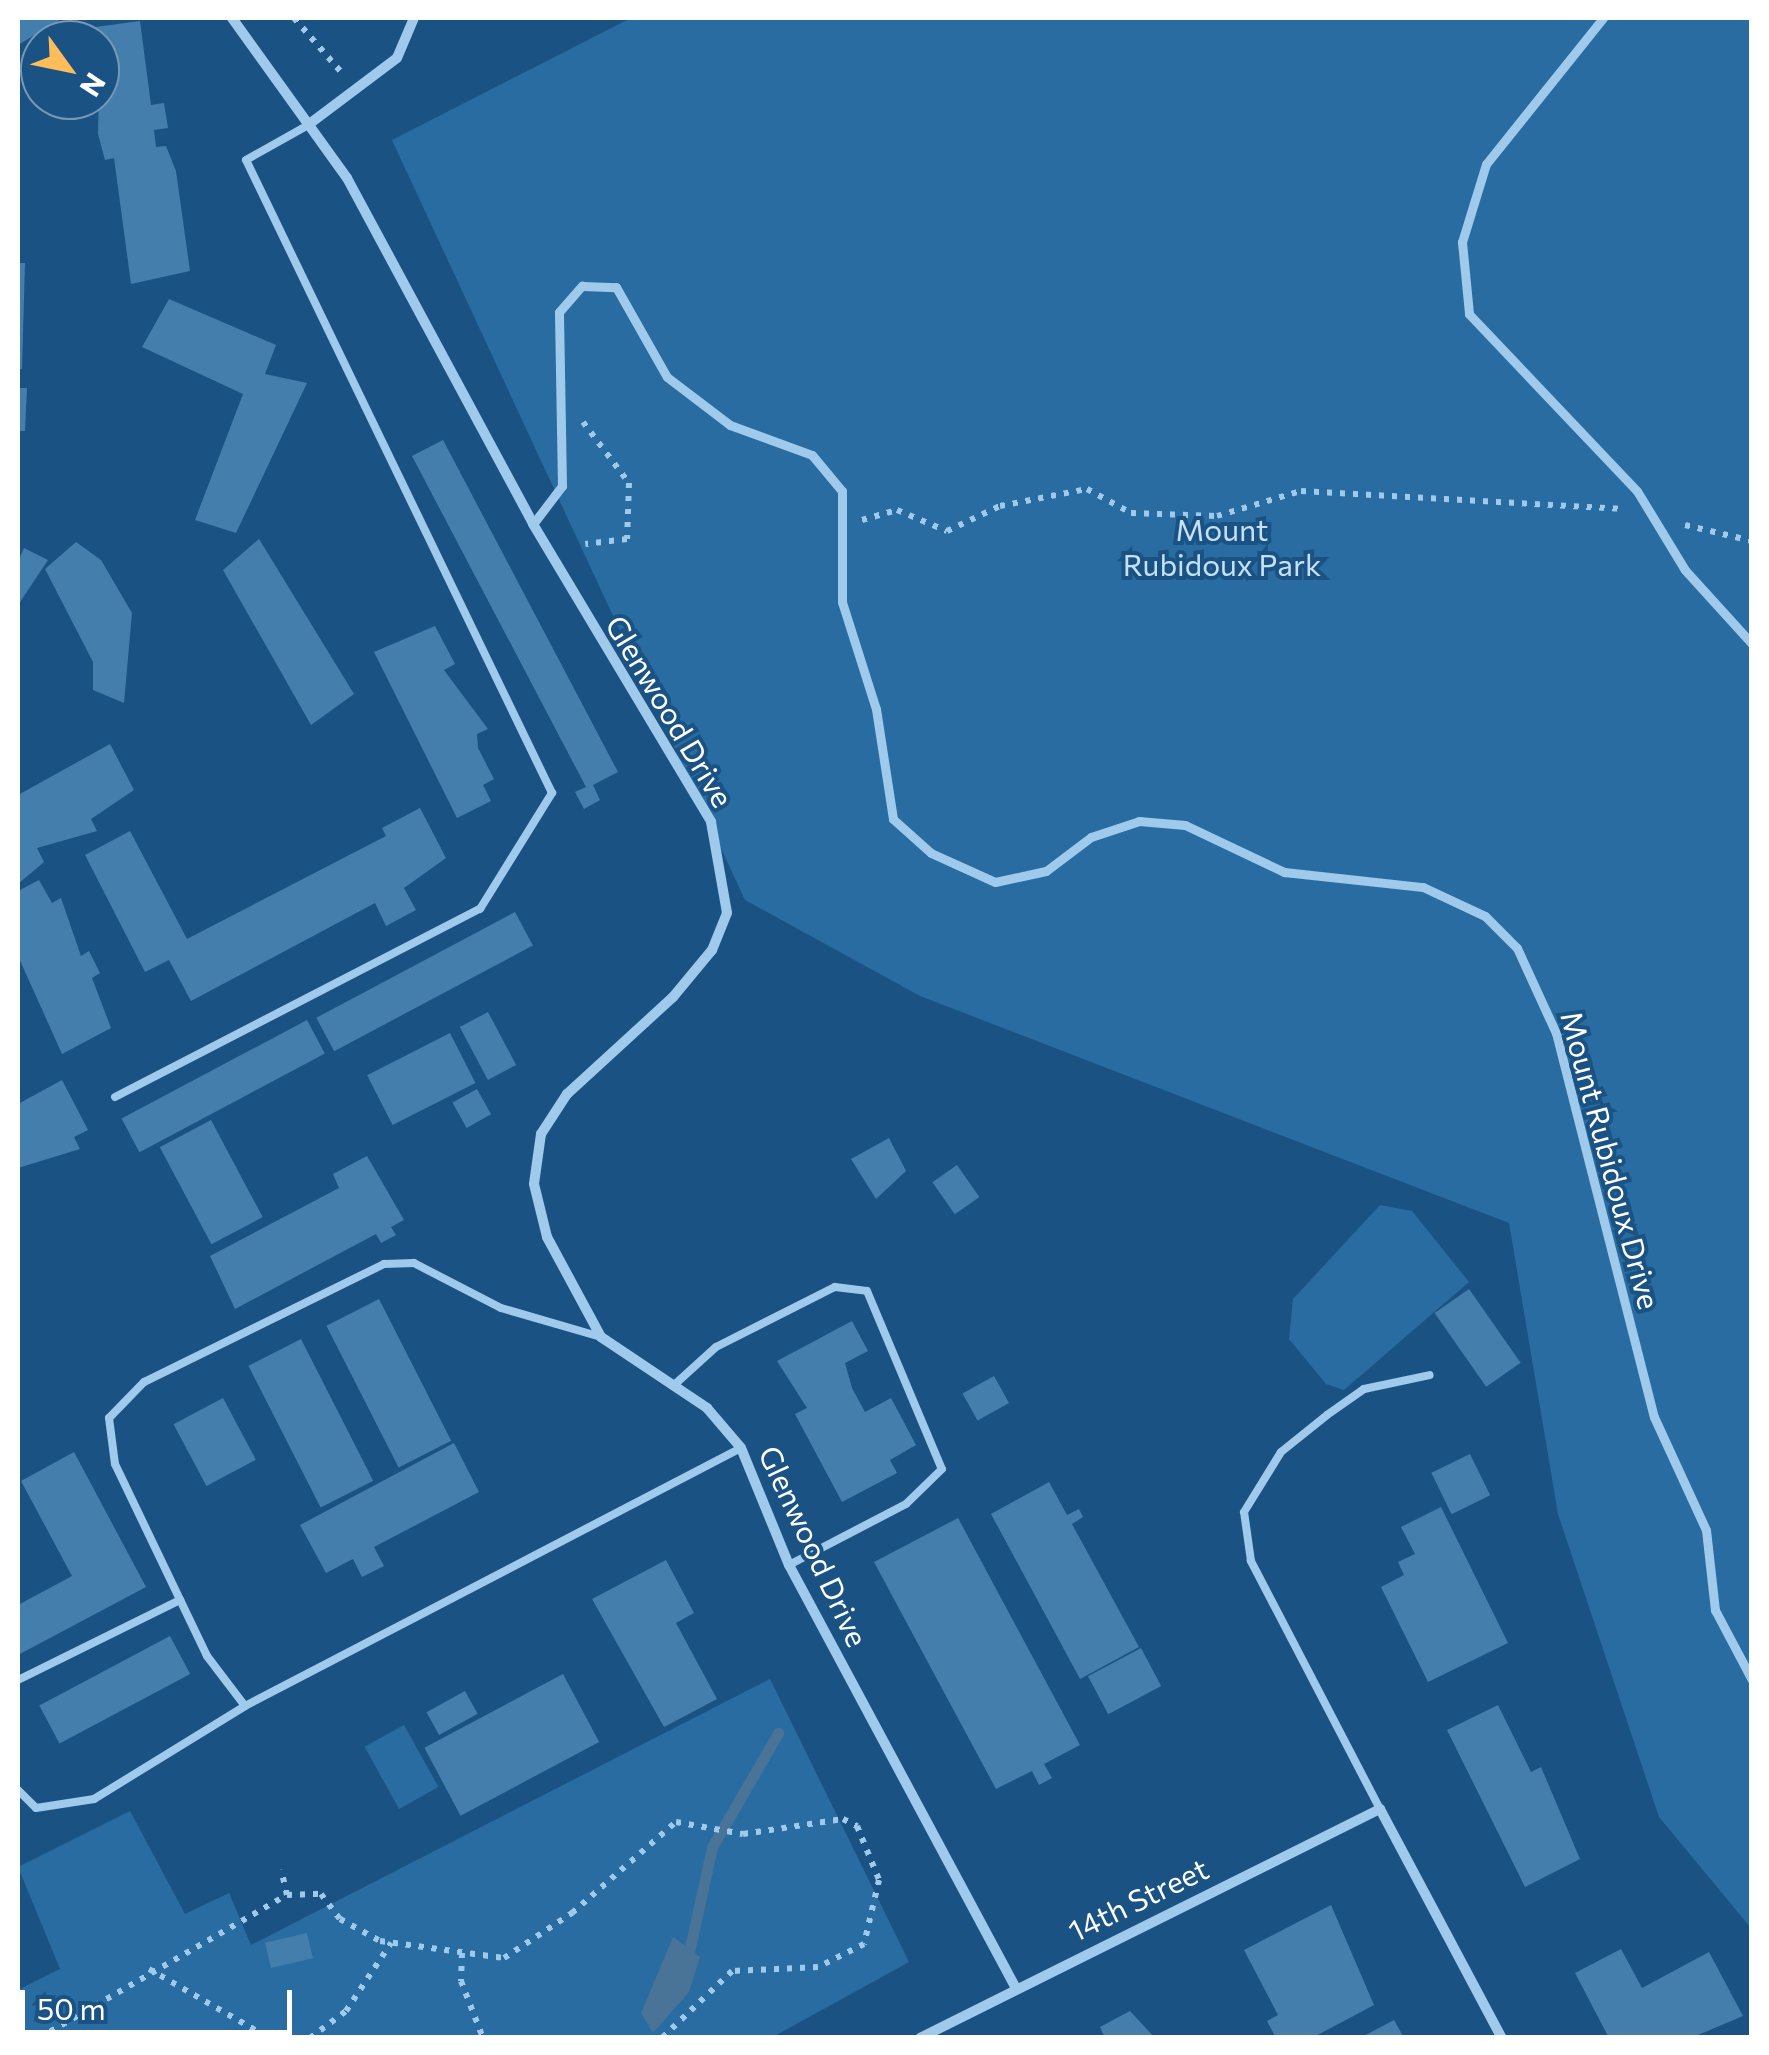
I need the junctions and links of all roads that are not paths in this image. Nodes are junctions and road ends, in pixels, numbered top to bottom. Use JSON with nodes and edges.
{"nodes":[{"id":1,"x":232,"y":18,"type":"edge"},
{"id":2,"x":414,"y":18,"type":"edge"},
{"id":3,"x":1602,"y":18,"type":"edge"},
{"id":4,"x":308,"y":125,"type":"junction"},
{"id":5,"x":533,"y":524,"type":"junction"},
{"id":6,"x":1752,"y":644,"type":"edge"},
{"id":7,"x":115,"y":1097,"type":"dead end"},
{"id":8,"x":601,"y":1337,"type":"junction"},
{"id":9,"x":1430,"y":1375,"type":"dead end"},
{"id":10,"x":673,"y":1386,"type":"junction"},
{"id":11,"x":741,"y":1448,"type":"junction"},
{"id":12,"x":789,"y":1565,"type":"junction"},
{"id":13,"x":180,"y":1600,"type":"junction"},
{"id":14,"x":18,"y":1680,"type":"edge"},
{"id":15,"x":1752,"y":1680,"type":"edge"},
{"id":16,"x":245,"y":1706,"type":"junction"},
{"id":17,"x":18,"y":1790,"type":"edge"},
{"id":18,"x":1380,"y":1808,"type":"junction"},
{"id":19,"x":1015,"y":1987,"type":"junction"},
{"id":20,"x":920,"y":2038,"type":"edge"},
{"id":21,"x":1502,"y":2038,"type":"edge"}],
"edges":[{"from":1,"to":4,"type":"street","name":"Glenwood Drive"},
{"from":2,"to":4,"type":"street"},
{"from":3,"to":6,"type":"street"},
{"from":4,"to":5,"type":"street","name":"Glenwood Drive"},
{"from":4,"to":7,"type":"lane"},
{"from":5,"to":8,"type":"street","name":"Glenwood Drive"},
{"from":5,"to":15,"type":"street","name":"Mount Rubidoux Drive"},
{"from":8,"to":10,"type":"street","name":"Glenwood Drive"},
{"from":8,"to":13,"type":"lane"},
{"from":9,"to":18,"type":"lane"},
{"from":10,"to":11,"type":"street","name":"Glenwood Drive"},
{"from":10,"to":12,"type":"lane"},
{"from":11,"to":12,"type":"street","name":"Glenwood Drive"},
{"from":11,"to":16,"type":"lane"},
{"from":12,"to":19,"type":"street","name":"Glenwood Drive"},
{"from":13,"to":14,"type":"lane"},
{"from":13,"to":16,"type":"lane"},
{"from":16,"to":17,"type":"lane"},
{"from":18,"to":19,"type":"street","name":"14th Street"},
{"from":18,"to":21,"type":"street"},
{"from":19,"to":20,"type":"street","name":"14th Street"}]}
